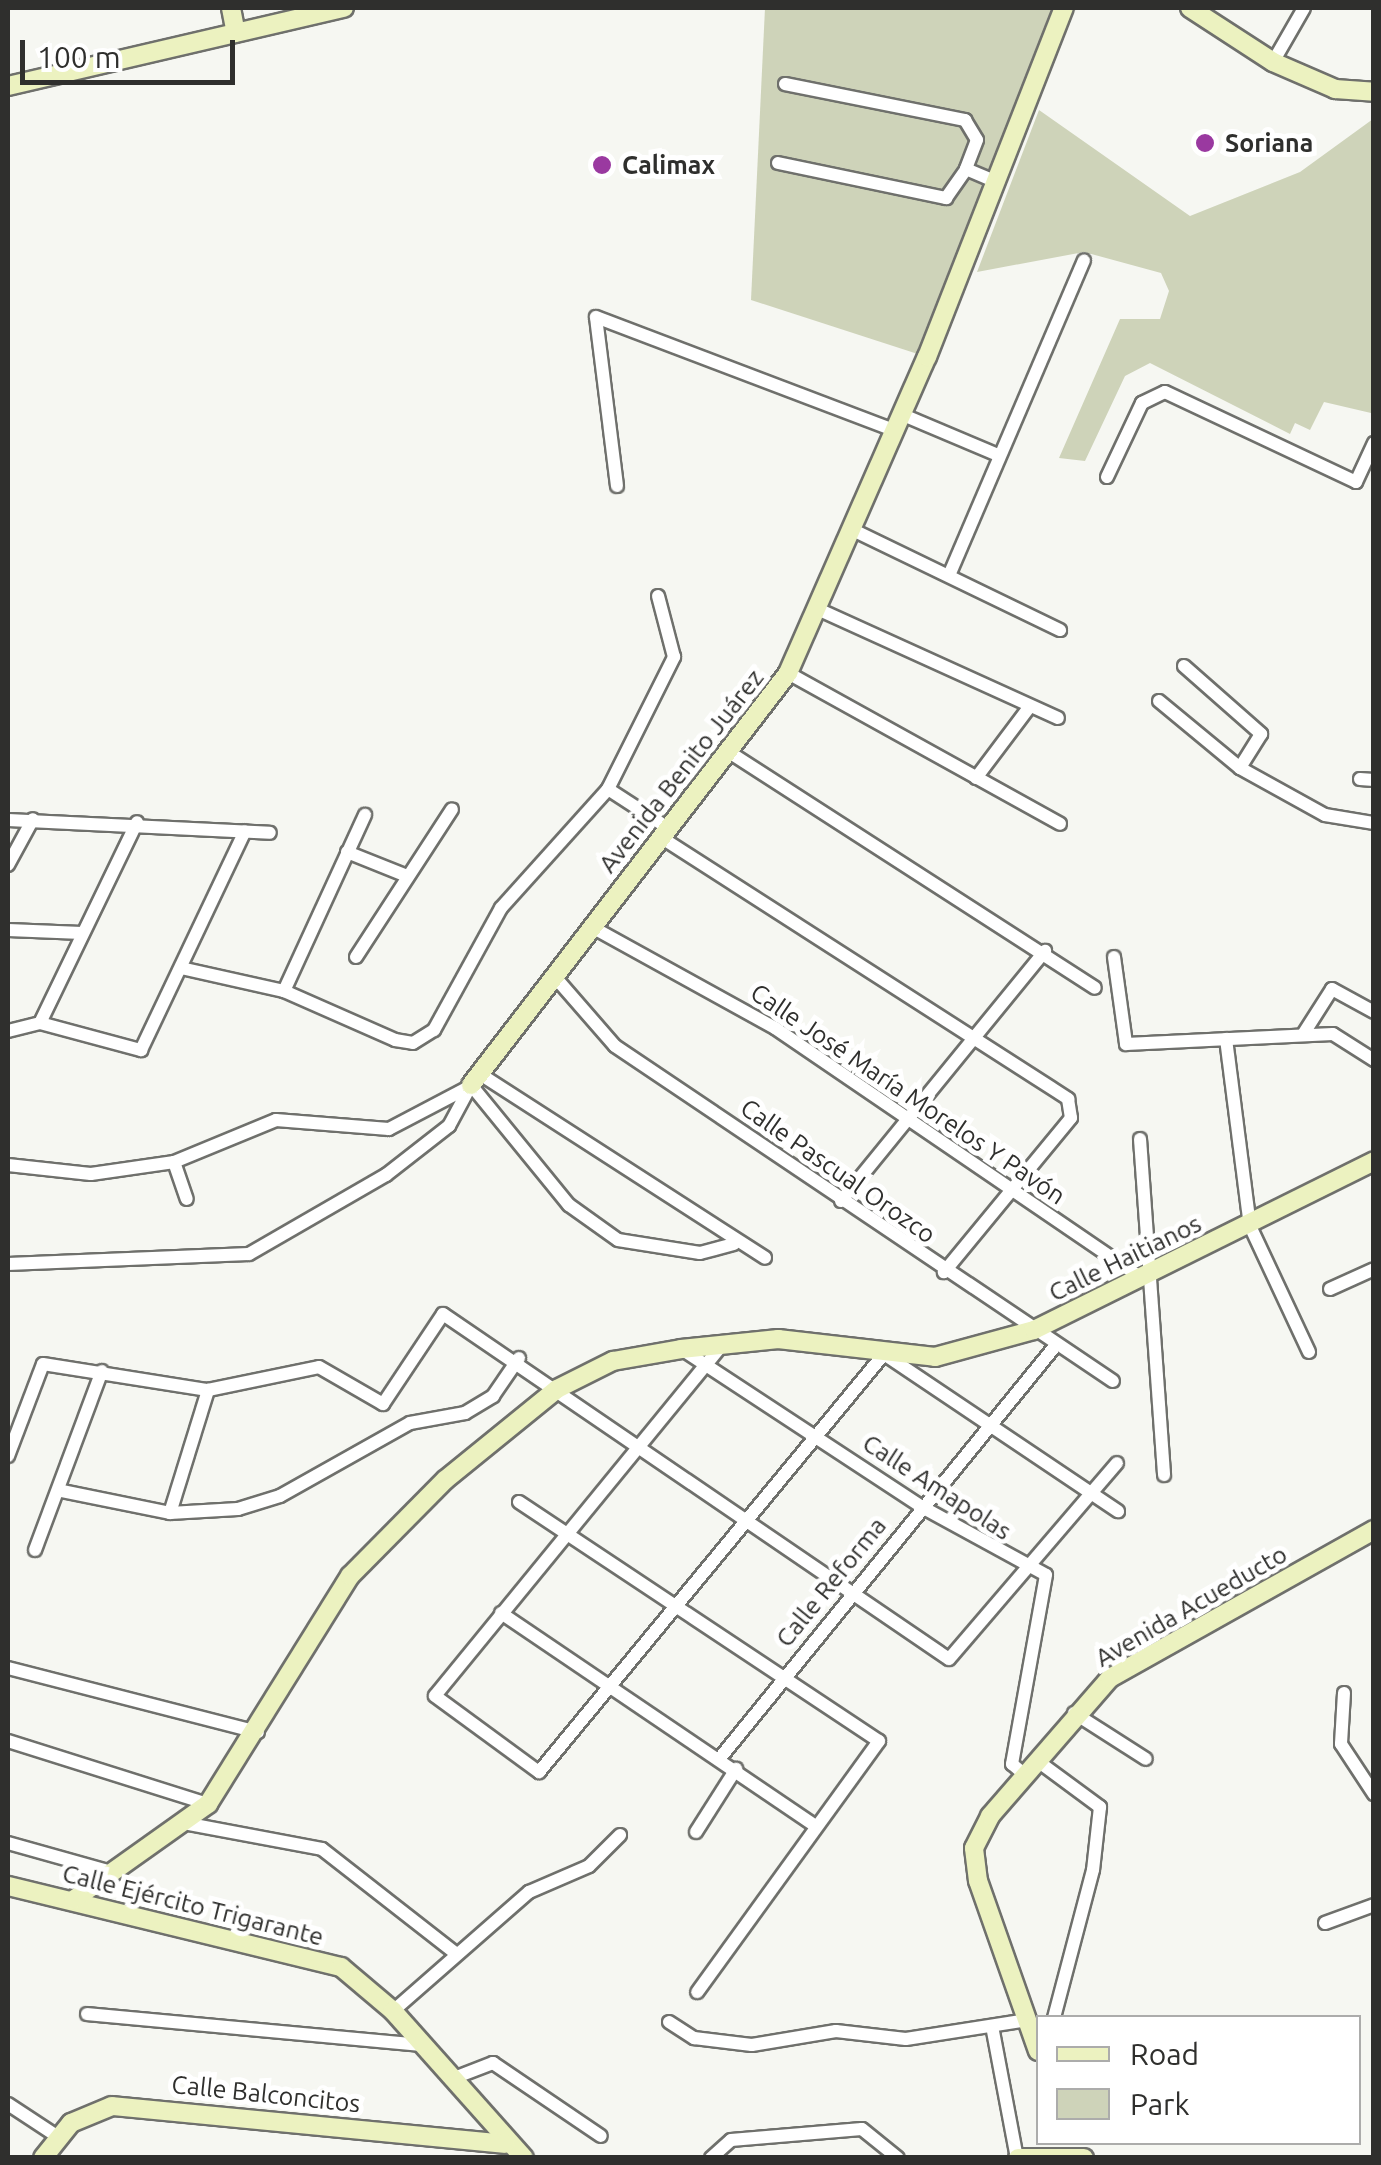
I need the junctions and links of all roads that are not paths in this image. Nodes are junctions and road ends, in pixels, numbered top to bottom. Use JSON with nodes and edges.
{"nodes":[{"id":1,"x":231,"y":8,"type":"edge"},
{"id":2,"x":344,"y":8,"type":"edge"},
{"id":3,"x":1064,"y":8,"type":"edge"},
{"id":4,"x":1190,"y":8,"type":"edge"},
{"id":5,"x":1304,"y":8,"type":"edge"},
{"id":6,"x":236,"y":33,"type":"junction"},
{"id":7,"x":1273,"y":62,"type":"junction"},
{"id":8,"x":785,"y":84,"type":"dead end"},
{"id":9,"x":8,"y":86,"type":"edge"},
{"id":10,"x":1374,"y":92,"type":"edge"},
{"id":11,"x":778,"y":163,"type":"dead end"},
{"id":12,"x":966,"y":169,"type":"junction"},
{"id":13,"x":996,"y":182,"type":"junction"},
{"id":14,"x":1084,"y":260,"type":"dead end"},
{"id":15,"x":898,"y":422,"type":"junction"},
{"id":16,"x":1374,"y":443,"type":"edge"},
{"id":17,"x":998,"y":454,"type":"junction"},
{"id":18,"x":1107,"y":477,"type":"dead end"},
{"id":19,"x":618,"y":486,"type":"dead end"},
{"id":20,"x":853,"y":530,"type":"junction"},
{"id":21,"x":950,"y":573,"type":"junction"},
{"id":22,"x":658,"y":596,"type":"dead end"},
{"id":23,"x":822,"y":610,"type":"junction"},
{"id":24,"x":1060,"y":630,"type":"dead end"},
{"id":25,"x":1184,"y":666,"type":"dead end"},
{"id":26,"x":788,"y":673,"type":"junction"},
{"id":27,"x":1159,"y":702,"type":"dead end"},
{"id":28,"x":1030,"y":706,"type":"junction"},
{"id":29,"x":1058,"y":718,"type":"dead end"},
{"id":30,"x":728,"y":752,"type":"junction"},
{"id":31,"x":1240,"y":768,"type":"junction"},
{"id":32,"x":976,"y":778,"type":"junction"},
{"id":33,"x":608,"y":789,"type":"junction"},
{"id":34,"x":452,"y":808,"type":"dead end"},
{"id":35,"x":364,"y":815,"type":"dead end"},
{"id":36,"x":33,"y":819,"type":"junction"},
{"id":37,"x":8,"y":820,"type":"edge"},
{"id":38,"x":138,"y":822,"type":"junction"},
{"id":39,"x":1374,"y":823,"type":"edge"},
{"id":40,"x":1060,"y":824,"type":"dead end"},
{"id":41,"x":245,"y":831,"type":"junction"},
{"id":42,"x":270,"y":833,"type":"dead end"},
{"id":43,"x":665,"y":833,"type":"junction"},
{"id":44,"x":346,"y":852,"type":"junction"},
{"id":45,"x":8,"y":865,"type":"edge"},
{"id":46,"x":407,"y":876,"type":"junction"},
{"id":47,"x":592,"y":928,"type":"junction"},
{"id":48,"x":8,"y":930,"type":"edge"},
{"id":49,"x":82,"y":933,"type":"junction"},
{"id":50,"x":1045,"y":950,"type":"junction"},
{"id":51,"x":356,"y":957,"type":"dead end"},
{"id":52,"x":1114,"y":957,"type":"dead end"},
{"id":53,"x":181,"y":968,"type":"junction"},
{"id":54,"x":556,"y":977,"type":"junction"},
{"id":55,"x":1094,"y":988,"type":"dead end"},
{"id":56,"x":284,"y":990,"type":"junction"},
{"id":57,"x":1374,"y":1012,"type":"edge"},
{"id":58,"x":40,"y":1023,"type":"junction"},
{"id":59,"x":8,"y":1030,"type":"edge"},
{"id":60,"x":1304,"y":1033,"type":"junction"},
{"id":61,"x":976,"y":1034,"type":"junction"},
{"id":62,"x":1226,"y":1039,"type":"junction"},
{"id":63,"x":1374,"y":1060,"type":"edge"},
{"id":64,"x":476,"y":1080,"type":"junction"},
{"id":65,"x":909,"y":1118,"type":"junction"},
{"id":66,"x":1140,"y":1139,"type":"dead end"},
{"id":67,"x":1374,"y":1161,"type":"edge"},
{"id":68,"x":174,"y":1162,"type":"junction"},
{"id":69,"x":8,"y":1165,"type":"edge"},
{"id":70,"x":1013,"y":1190,"type":"junction"},
{"id":71,"x":187,"y":1199,"type":"dead end"},
{"id":72,"x":841,"y":1201,"type":"junction"},
{"id":73,"x":1250,"y":1226,"type":"junction"},
{"id":74,"x":734,"y":1244,"type":"junction"},
{"id":75,"x":766,"y":1258,"type":"dead end"},
{"id":76,"x":8,"y":1264,"type":"edge"},
{"id":77,"x":1374,"y":1269,"type":"edge"},
{"id":78,"x":944,"y":1272,"type":"junction"},
{"id":79,"x":1148,"y":1275,"type":"junction"},
{"id":80,"x":1330,"y":1289,"type":"dead end"},
{"id":81,"x":1034,"y":1330,"type":"junction"},
{"id":82,"x":722,"y":1345,"type":"junction"},
{"id":83,"x":1056,"y":1345,"type":"junction"},
{"id":84,"x":681,"y":1349,"type":"junction"},
{"id":85,"x":1308,"y":1352,"type":"dead end"},
{"id":86,"x":884,"y":1354,"type":"junction"},
{"id":87,"x":520,"y":1358,"type":"junction"},
{"id":88,"x":708,"y":1364,"type":"junction"},
{"id":89,"x":102,"y":1372,"type":"junction"},
{"id":90,"x":1112,"y":1381,"type":"dead end"},
{"id":91,"x":557,"y":1389,"type":"junction"},
{"id":92,"x":208,"y":1390,"type":"junction"},
{"id":93,"x":13,"y":1424,"type":"edge"},
{"id":94,"x":990,"y":1426,"type":"junction"},
{"id":95,"x":818,"y":1436,"type":"junction"},
{"id":96,"x":642,"y":1450,"type":"junction"},
{"id":97,"x":8,"y":1456,"type":"edge"},
{"id":98,"x":1116,"y":1464,"type":"dead end"},
{"id":99,"x":1164,"y":1475,"type":"dead end"},
{"id":100,"x":62,"y":1490,"type":"junction"},
{"id":101,"x":1093,"y":1494,"type":"junction"},
{"id":102,"x":519,"y":1502,"type":"dead end"},
{"id":103,"x":922,"y":1507,"type":"junction"},
{"id":104,"x":1118,"y":1511,"type":"dead end"},
{"id":105,"x":170,"y":1513,"type":"junction"},
{"id":106,"x":746,"y":1520,"type":"junction"},
{"id":107,"x":575,"y":1535,"type":"junction"},
{"id":108,"x":1369,"y":1535,"type":"edge"},
{"id":109,"x":35,"y":1550,"type":"dead end"},
{"id":110,"x":1028,"y":1568,"type":"junction"},
{"id":111,"x":852,"y":1590,"type":"junction"},
{"id":112,"x":679,"y":1604,"type":"junction"},
{"id":113,"x":501,"y":1613,"type":"junction"},
{"id":114,"x":8,"y":1668,"type":"edge"},
{"id":115,"x":783,"y":1676,"type":"junction"},
{"id":116,"x":608,"y":1685,"type":"junction"},
{"id":117,"x":1344,"y":1692,"type":"dead end"},
{"id":118,"x":1072,"y":1711,"type":"junction"},
{"id":119,"x":258,"y":1732,"type":"junction"},
{"id":120,"x":8,"y":1741,"type":"edge"},
{"id":121,"x":720,"y":1758,"type":"junction"},
{"id":122,"x":1146,"y":1759,"type":"dead end"},
{"id":123,"x":736,"y":1768,"type":"junction"},
{"id":124,"x":1032,"y":1769,"type":"junction"},
{"id":125,"x":1374,"y":1794,"type":"edge"},
{"id":126,"x":208,"y":1804,"type":"junction"},
{"id":127,"x":189,"y":1824,"type":"junction"},
{"id":128,"x":816,"y":1826,"type":"junction"},
{"id":129,"x":696,"y":1832,"type":"dead end"},
{"id":130,"x":620,"y":1835,"type":"dead end"},
{"id":131,"x":8,"y":1843,"type":"edge"},
{"id":132,"x":104,"y":1870,"type":"junction"},
{"id":133,"x":8,"y":1886,"type":"edge"},
{"id":134,"x":73,"y":1900,"type":"junction"},
{"id":135,"x":1374,"y":1905,"type":"edge"},
{"id":136,"x":1325,"y":1923,"type":"dead end"},
{"id":137,"x":454,"y":1952,"type":"junction"},
{"id":138,"x":696,"y":1992,"type":"dead end"},
{"id":139,"x":394,"y":2010,"type":"junction"},
{"id":140,"x":87,"y":2014,"type":"dead end"},
{"id":141,"x":1055,"y":2015,"type":"edge"},
{"id":142,"x":1028,"y":2020,"type":"junction"},
{"id":143,"x":669,"y":2022,"type":"dead end"},
{"id":144,"x":992,"y":2026,"type":"junction"},
{"id":145,"x":424,"y":2045,"type":"junction"},
{"id":146,"x":1036,"y":2045,"type":"edge"},
{"id":147,"x":454,"y":2078,"type":"junction"},
{"id":148,"x":8,"y":2104,"type":"edge"},
{"id":149,"x":55,"y":2135,"type":"junction"},
{"id":150,"x":601,"y":2136,"type":"dead end"},
{"id":151,"x":505,"y":2144,"type":"junction"},
{"id":152,"x":1063,"y":2147,"type":"edge"},
{"id":153,"x":42,"y":2158,"type":"edge"},
{"id":154,"x":524,"y":2158,"type":"edge"},
{"id":155,"x":711,"y":2158,"type":"edge"},
{"id":156,"x":898,"y":2158,"type":"edge"},
{"id":157,"x":1017,"y":2158,"type":"edge"},
{"id":158,"x":1084,"y":2158,"type":"edge"}],
"edges":[{"from":1,"to":6,"type":"street"},
{"from":2,"to":6,"type":"street"},
{"from":3,"to":13,"type":"street","name":"Avenida Benito Juárez"},
{"from":4,"to":7,"type":"street"},
{"from":5,"to":7,"type":"street"},
{"from":6,"to":9,"type":"street"},
{"from":7,"to":10,"type":"street"},
{"from":8,"to":12,"type":"street"},
{"from":11,"to":12,"type":"street"},
{"from":12,"to":13,"type":"street"},
{"from":13,"to":15,"type":"street","name":"Avenida Benito Juárez"},
{"from":14,"to":17,"type":"street"},
{"from":15,"to":17,"type":"street"},
{"from":15,"to":19,"type":"street"},
{"from":15,"to":20,"type":"street","name":"Avenida Benito Juárez"},
{"from":16,"to":18,"type":"street"},
{"from":17,"to":21,"type":"street"},
{"from":20,"to":21,"type":"street"},
{"from":20,"to":23,"type":"street","name":"Avenida Benito Juárez"},
{"from":21,"to":24,"type":"street"},
{"from":22,"to":33,"type":"street"},
{"from":23,"to":26,"type":"street","name":"Avenida Benito Juárez"},
{"from":23,"to":28,"type":"street"},
{"from":25,"to":31,"type":"street"},
{"from":26,"to":30,"type":"street","name":"Avenida Benito Juárez"},
{"from":26,"to":32,"type":"street"},
{"from":27,"to":31,"type":"street"},
{"from":28,"to":29,"type":"street"},
{"from":28,"to":32,"type":"street"},
{"from":30,"to":43,"type":"street","name":"Avenida Benito Juárez"},
{"from":30,"to":50,"type":"street"},
{"from":31,"to":39,"type":"street"},
{"from":32,"to":40,"type":"street"},
{"from":33,"to":43,"type":"street"},
{"from":33,"to":56,"type":"street"},
{"from":34,"to":46,"type":"street"},
{"from":35,"to":44,"type":"street"},
{"from":36,"to":37,"type":"street"},
{"from":36,"to":38,"type":"street"},
{"from":36,"to":45,"type":"street"},
{"from":38,"to":41,"type":"street"},
{"from":38,"to":49,"type":"street"},
{"from":41,"to":42,"type":"street"},
{"from":41,"to":53,"type":"street"},
{"from":43,"to":47,"type":"street","name":"Avenida Benito Juárez"},
{"from":43,"to":61,"type":"street"},
{"from":44,"to":46,"type":"street"},
{"from":44,"to":56,"type":"street"},
{"from":46,"to":51,"type":"street"},
{"from":47,"to":54,"type":"street","name":"Avenida Benito Juárez"},
{"from":47,"to":65,"type":"street","name":"Calle José María Morelos Y Pavón"},
{"from":48,"to":49,"type":"street"},
{"from":49,"to":58,"type":"street"},
{"from":50,"to":55,"type":"street"},
{"from":50,"to":61,"type":"street"},
{"from":52,"to":62,"type":"street"},
{"from":53,"to":56,"type":"street"},
{"from":53,"to":58,"type":"street"},
{"from":54,"to":64,"type":"street","name":"Avenida Benito Juárez"},
{"from":54,"to":72,"type":"street","name":"Calle Pascual Orozco"},
{"from":57,"to":60,"type":"street"},
{"from":58,"to":59,"type":"street"},
{"from":60,"to":62,"type":"street"},
{"from":60,"to":63,"type":"street"},
{"from":61,"to":65,"type":"street"},
{"from":61,"to":70,"type":"street"},
{"from":62,"to":73,"type":"street"},
{"from":64,"to":68,"type":"street","name":"Avenida Benito Juárez"},
{"from":64,"to":74,"type":"street"},
{"from":64,"to":74,"type":"street"},
{"from":64,"to":76,"type":"street"},
{"from":65,"to":70,"type":"street","name":"Calle José María Morelos Y Pavón"},
{"from":65,"to":72,"type":"street"},
{"from":66,"to":79,"type":"street"},
{"from":67,"to":73,"type":"street","name":"Calle Haitianos"},
{"from":68,"to":69,"type":"street","name":"Avenida Benito Juárez"},
{"from":68,"to":71,"type":"street"},
{"from":70,"to":78,"type":"street"},
{"from":70,"to":79,"type":"street","name":"Calle José María Morelos Y Pavón"},
{"from":72,"to":78,"type":"street","name":"Calle Pascual Orozco"},
{"from":73,"to":79,"type":"street","name":"Calle Haitianos"},
{"from":73,"to":85,"type":"street"},
{"from":74,"to":75,"type":"street"},
{"from":77,"to":80,"type":"street"},
{"from":78,"to":81,"type":"street","name":"Calle Pascual Orozco"},
{"from":79,"to":81,"type":"street","name":"Calle Haitianos"},
{"from":79,"to":99,"type":"street"},
{"from":81,"to":83,"type":"street","name":"Calle Pascual Orozco"},
{"from":81,"to":86,"type":"street","name":"Calle Haitianos"},
{"from":82,"to":84,"type":"street","name":"Calle Haitianos"},
{"from":82,"to":86,"type":"street","name":"Calle Haitianos"},
{"from":82,"to":88,"type":"street"},
{"from":83,"to":90,"type":"street","name":"Calle Pascual Orozco"},
{"from":83,"to":94,"type":"street","name":"Calle Reforma"},
{"from":84,"to":88,"type":"street","name":"Calle Amapolas"},
{"from":84,"to":91,"type":"street","name":"Calle Haitianos"},
{"from":86,"to":94,"type":"street"},
{"from":86,"to":95,"type":"street"},
{"from":87,"to":91,"type":"street"},
{"from":87,"to":92,"type":"street"},
{"from":87,"to":105,"type":"street"},
{"from":88,"to":95,"type":"street","name":"Calle Amapolas"},
{"from":88,"to":96,"type":"street"},
{"from":89,"to":92,"type":"street"},
{"from":89,"to":93,"type":"street"},
{"from":89,"to":100,"type":"street"},
{"from":91,"to":96,"type":"street"},
{"from":91,"to":119,"type":"street","name":"Calle Haitianos"},
{"from":92,"to":105,"type":"street"},
{"from":93,"to":97,"type":"street"},
{"from":94,"to":101,"type":"street"},
{"from":94,"to":103,"type":"street","name":"Calle Reforma"},
{"from":95,"to":103,"type":"street","name":"Calle Amapolas"},
{"from":95,"to":106,"type":"street"},
{"from":96,"to":106,"type":"street"},
{"from":96,"to":107,"type":"street"},
{"from":98,"to":101,"type":"street"},
{"from":100,"to":105,"type":"street"},
{"from":100,"to":109,"type":"street"},
{"from":101,"to":104,"type":"street"},
{"from":101,"to":110,"type":"street"},
{"from":102,"to":107,"type":"street"},
{"from":103,"to":110,"type":"street","name":"Calle Amapolas"},
{"from":103,"to":111,"type":"street","name":"Calle Reforma"},
{"from":106,"to":111,"type":"street"},
{"from":106,"to":112,"type":"street"},
{"from":107,"to":112,"type":"street"},
{"from":107,"to":113,"type":"street"},
{"from":108,"to":118,"type":"street","name":"Avenida Acueducto"},
{"from":110,"to":111,"type":"street"},
{"from":110,"to":124,"type":"street","name":"Calle Amapolas"},
{"from":111,"to":115,"type":"street","name":"Calle Reforma"},
{"from":112,"to":115,"type":"street"},
{"from":112,"to":116,"type":"street"},
{"from":113,"to":116,"type":"street"},
{"from":113,"to":116,"type":"street"},
{"from":114,"to":119,"type":"street"},
{"from":115,"to":121,"type":"street","name":"Calle Reforma"},
{"from":115,"to":128,"type":"street"},
{"from":116,"to":121,"type":"street"},
{"from":117,"to":125,"type":"street"},
{"from":118,"to":122,"type":"street"},
{"from":118,"to":124,"type":"street","name":"Avenida Acueducto"},
{"from":119,"to":126,"type":"street","name":"Calle Haitianos"},
{"from":120,"to":126,"type":"street"},
{"from":121,"to":123,"type":"street"},
{"from":123,"to":128,"type":"street"},
{"from":123,"to":129,"type":"street"},
{"from":124,"to":141,"type":"street"},
{"from":124,"to":142,"type":"street","name":"Avenida Acueducto"},
{"from":126,"to":127,"type":"street","name":"Calle Haitianos"},
{"from":127,"to":132,"type":"street","name":"Calle Haitianos"},
{"from":127,"to":137,"type":"street"},
{"from":128,"to":138,"type":"street"},
{"from":130,"to":137,"type":"street"},
{"from":131,"to":132,"type":"street"},
{"from":132,"to":134,"type":"street","name":"Calle Haitianos"},
{"from":133,"to":134,"type":"street","name":"Calle Ejército Trigarante"},
{"from":134,"to":139,"type":"street","name":"Calle Ejército Trigarante"},
{"from":135,"to":136,"type":"street"},
{"from":137,"to":139,"type":"street"},
{"from":139,"to":145,"type":"street","name":"Calle Ejército Trigarante"},
{"from":140,"to":145,"type":"street"},
{"from":142,"to":144,"type":"street"},
{"from":142,"to":146,"type":"street","name":"Avenida Acueducto"},
{"from":143,"to":144,"type":"street"},
{"from":144,"to":157,"type":"street"},
{"from":145,"to":147,"type":"street","name":"Calle Ejército Trigarante"},
{"from":147,"to":150,"type":"street"},
{"from":147,"to":151,"type":"street","name":"Calle Ejército Trigarante"},
{"from":148,"to":149,"type":"street"},
{"from":149,"to":151,"type":"street","name":"Calle Balconcitos"},
{"from":149,"to":153,"type":"street"},
{"from":151,"to":154,"type":"street","name":"Calle Ejército Trigarante"},
{"from":152,"to":157,"type":"street"},
{"from":152,"to":158,"type":"street"},
{"from":155,"to":156,"type":"street"}]}
